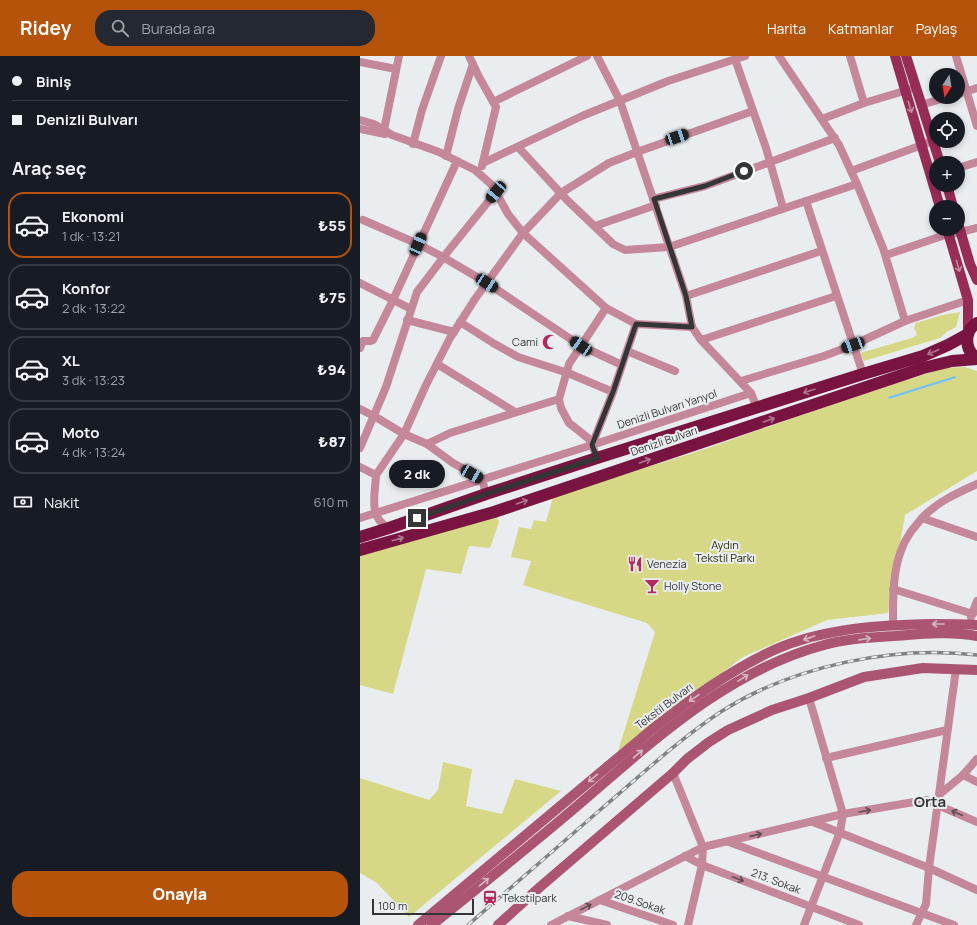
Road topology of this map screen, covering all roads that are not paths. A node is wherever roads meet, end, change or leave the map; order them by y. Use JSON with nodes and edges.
{"nodes":[{"id":1,"x":399,"y":56,"type":"edge"},
{"id":2,"x":442,"y":56,"type":"edge"},
{"id":3,"x":587,"y":56,"type":"edge"},
{"id":4,"x":597,"y":56,"type":"edge"},
{"id":5,"x":745,"y":56,"type":"edge"},
{"id":6,"x":779,"y":56,"type":"edge"},
{"id":7,"x":850,"y":56,"type":"edge"},
{"id":8,"x":895,"y":56,"type":"edge"},
{"id":9,"x":906,"y":56,"type":"edge"},
{"id":10,"x":956,"y":56,"type":"edge"},
{"id":11,"x":472,"y":59,"type":"edge"},
{"id":12,"x":735,"y":59,"type":"junction"},
{"id":13,"x":363,"y":60,"type":"edge"},
{"id":14,"x":396,"y":69,"type":"junction"},
{"id":15,"x":916,"y":87,"type":"junction"},
{"id":16,"x":977,"y":88,"type":"edge"},
{"id":17,"x":906,"y":91,"type":"junction"},
{"id":18,"x":966,"y":91,"type":"junction"},
{"id":19,"x":620,"y":101,"type":"junction"},
{"id":20,"x":493,"y":102,"type":"junction"},
{"id":21,"x":864,"y":103,"type":"junction"},
{"id":22,"x":929,"y":103,"type":"edge"},
{"id":23,"x":922,"y":105,"type":"junction"},
{"id":24,"x":753,"y":111,"type":"junction"},
{"id":25,"x":822,"y":119,"type":"junction"},
{"id":26,"x":360,"y":120,"type":"edge"},
{"id":27,"x":977,"y":126,"type":"edge"},
{"id":28,"x":360,"y":129,"type":"edge"},
{"id":29,"x":384,"y":130,"type":"junction"},
{"id":30,"x":929,"y":130,"type":"edge"},
{"id":31,"x":392,"y":135,"type":"junction"},
{"id":32,"x":835,"y":138,"type":"junction"},
{"id":33,"x":929,"y":142,"type":"edge"},
{"id":34,"x":414,"y":144,"type":"junction"},
{"id":35,"x":922,"y":145,"type":"junction"},
{"id":36,"x":518,"y":146,"type":"junction"},
{"id":37,"x":637,"y":152,"type":"junction"},
{"id":38,"x":446,"y":156,"type":"junction"},
{"id":39,"x":457,"y":162,"type":"junction"},
{"id":40,"x":770,"y":162,"type":"junction"},
{"id":41,"x":977,"y":162,"type":"edge"},
{"id":42,"x":483,"y":163,"type":"junction"},
{"id":43,"x":965,"y":166,"type":"edge"},
{"id":44,"x":851,"y":171,"type":"junction"},
{"id":45,"x":480,"y":175,"type":"junction"},
{"id":46,"x":857,"y":184,"type":"junction"},
{"id":47,"x":496,"y":192,"type":"junction"},
{"id":48,"x":561,"y":193,"type":"junction"},
{"id":49,"x":938,"y":200,"type":"edge"},
{"id":50,"x":806,"y":201,"type":"junction"},
{"id":51,"x":655,"y":202,"type":"junction"},
{"id":52,"x":784,"y":208,"type":"junction"},
{"id":53,"x":361,"y":221,"type":"edge"},
{"id":54,"x":595,"y":226,"type":"junction"},
{"id":55,"x":965,"y":228,"type":"edge"},
{"id":56,"x":977,"y":228,"type":"edge"},
{"id":57,"x":523,"y":233,"type":"junction"},
{"id":58,"x":937,"y":236,"type":"edge"},
{"id":59,"x":949,"y":236,"type":"edge"},
{"id":60,"x":961,"y":236,"type":"edge"},
{"id":61,"x":418,"y":244,"type":"junction"},
{"id":62,"x":669,"y":247,"type":"junction"},
{"id":63,"x":821,"y":251,"type":"junction"},
{"id":64,"x":886,"y":255,"type":"junction"},
{"id":65,"x":443,"y":257,"type":"junction"},
{"id":66,"x":977,"y":280,"type":"edge"},
{"id":67,"x":360,"y":283,"type":"edge"},
{"id":68,"x":487,"y":283,"type":"junction"},
{"id":69,"x":686,"y":296,"type":"junction"},
{"id":70,"x":836,"y":296,"type":"junction"},
{"id":71,"x":393,"y":300,"type":"junction"},
{"id":72,"x":968,"y":300,"type":"junction"},
{"id":73,"x":606,"y":308,"type":"junction"},
{"id":74,"x":411,"y":309,"type":"junction"},
{"id":75,"x":407,"y":320,"type":"junction"},
{"id":76,"x":905,"y":321,"type":"junction"},
{"id":77,"x":460,"y":322,"type":"junction"},
{"id":78,"x":977,"y":323,"type":"edge"},
{"id":79,"x":636,"y":324,"type":"junction"},
{"id":80,"x":692,"y":327,"type":"junction"},
{"id":81,"x":454,"y":332,"type":"junction"},
{"id":82,"x":968,"y":334,"type":"junction"},
{"id":83,"x":701,"y":340,"type":"junction"},
{"id":84,"x":361,"y":343,"type":"edge"},
{"id":85,"x":853,"y":345,"type":"junction"},
{"id":86,"x":581,"y":346,"type":"junction"},
{"id":87,"x":627,"y":351,"type":"junction"},
{"id":88,"x":977,"y":358,"type":"edge"},
{"id":89,"x":437,"y":364,"type":"junction"},
{"id":90,"x":622,"y":365,"type":"junction"},
{"id":91,"x":675,"y":371,"type":"dead end"},
{"id":92,"x":568,"y":373,"type":"junction"},
{"id":93,"x":863,"y":374,"type":"junction"},
{"id":94,"x":741,"y":381,"type":"junction"},
{"id":95,"x":613,"y":392,"type":"junction"},
{"id":96,"x":751,"y":393,"type":"junction"},
{"id":97,"x":559,"y":399,"type":"junction"},
{"id":98,"x":757,"y":408,"type":"junction"},
{"id":99,"x":360,"y":409,"type":"edge"},
{"id":100,"x":515,"y":412,"type":"junction"},
{"id":101,"x":374,"y":416,"type":"junction"},
{"id":102,"x":404,"y":434,"type":"junction"},
{"id":103,"x":427,"y":444,"type":"junction"},
{"id":104,"x":592,"y":445,"type":"junction"},
{"id":105,"x":360,"y":448,"type":"edge"},
{"id":106,"x":597,"y":458,"type":"junction"},
{"id":107,"x":360,"y":467,"type":"edge"},
{"id":108,"x":376,"y":475,"type":"junction"},
{"id":109,"x":482,"y":479,"type":"junction"},
{"id":110,"x":977,"y":484,"type":"edge"},
{"id":111,"x":486,"y":494,"type":"junction"},
{"id":112,"x":374,"y":513,"type":"junction"},
{"id":113,"x":360,"y":518,"type":"edge"},
{"id":114,"x":922,"y":518,"type":"junction"},
{"id":115,"x":389,"y":528,"type":"junction"},
{"id":116,"x":360,"y":537,"type":"edge"},
{"id":117,"x":977,"y":537,"type":"edge"},
{"id":118,"x":360,"y":550,"type":"edge"},
{"id":119,"x":893,"y":589,"type":"junction"},
{"id":120,"x":977,"y":601,"type":"edge"},
{"id":121,"x":973,"y":614,"type":"junction"},
{"id":122,"x":893,"y":624,"type":"junction"},
{"id":123,"x":971,"y":627,"type":"edge"},
{"id":124,"x":977,"y":636,"type":"edge"},
{"id":125,"x":956,"y":669,"type":"junction"},
{"id":126,"x":977,"y":670,"type":"edge"},
{"id":127,"x":809,"y":698,"type":"junction"},
{"id":128,"x":947,"y":730,"type":"junction"},
{"id":129,"x":826,"y":758,"type":"junction"},
{"id":130,"x":977,"y":759,"type":"edge"},
{"id":131,"x":673,"y":773,"type":"junction"},
{"id":132,"x":963,"y":775,"type":"junction"},
{"id":133,"x":977,"y":782,"type":"edge"},
{"id":134,"x":940,"y":794,"type":"junction"},
{"id":135,"x":938,"y":804,"type":"junction"},
{"id":136,"x":843,"y":814,"type":"junction"},
{"id":137,"x":813,"y":822,"type":"junction"},
{"id":138,"x":977,"y":822,"type":"edge"},
{"id":139,"x":840,"y":832,"type":"junction"},
{"id":140,"x":729,"y":842,"type":"junction"},
{"id":141,"x":703,"y":847,"type":"junction"},
{"id":142,"x":686,"y":856,"type":"junction"},
{"id":143,"x":702,"y":865,"type":"junction"},
{"id":144,"x":929,"y":868,"type":"junction"},
{"id":145,"x":824,"y":876,"type":"junction"},
{"id":146,"x":977,"y":890,"type":"edge"},
{"id":147,"x":600,"y":900,"type":"junction"},
{"id":148,"x":812,"y":906,"type":"junction"},
{"id":149,"x":923,"y":913,"type":"junction"},
{"id":150,"x":568,"y":916,"type":"junction"},
{"id":151,"x":418,"y":925,"type":"edge"},
{"id":152,"x":432,"y":925,"type":"edge"},
{"id":153,"x":498,"y":925,"type":"edge"},
{"id":154,"x":551,"y":925,"type":"edge"},
{"id":155,"x":607,"y":925,"type":"edge"},
{"id":156,"x":673,"y":925,"type":"edge"},
{"id":157,"x":688,"y":925,"type":"edge"},
{"id":158,"x":804,"y":925,"type":"edge"},
{"id":159,"x":859,"y":925,"type":"edge"},
{"id":160,"x":916,"y":925,"type":"edge"},
{"id":161,"x":954,"y":925,"type":"edge"}],
"edges":[{"from":1,"to":14,"type":"street"},
{"from":2,"to":34,"type":"street"},
{"from":3,"to":20,"type":"street"},
{"from":4,"to":19,"type":"street"},
{"from":5,"to":12,"type":"street"},
{"from":6,"to":25,"type":"street"},
{"from":7,"to":21,"type":"street"},
{"from":8,"to":17,"type":"main road"},
{"from":9,"to":15,"type":"main road"},
{"from":10,"to":18,"type":"street"},
{"from":11,"to":20,"type":"street"},
{"from":11,"to":38,"type":"street"},
{"from":12,"to":19,"type":"street"},
{"from":12,"to":24,"type":"street"},
{"from":13,"to":14,"type":"street"},
{"from":14,"to":29,"type":"street"},
{"from":15,"to":17,"type":"street"},
{"from":15,"to":23,"type":"main road"},
{"from":16,"to":18,"type":"street"},
{"from":17,"to":21,"type":"street"},
{"from":17,"to":35,"type":"main road","one_way":true},
{"from":18,"to":27,"type":"street"},
{"from":19,"to":36,"type":"street"},
{"from":19,"to":37,"type":"street"},
{"from":20,"to":42,"type":"street"},
{"from":21,"to":25,"type":"street"},
{"from":22,"to":23,"type":"street"},
{"from":23,"to":30,"type":"main road"},
{"from":24,"to":37,"type":"street"},
{"from":24,"to":40,"type":"street"},
{"from":25,"to":32,"type":"street"},
{"from":26,"to":29,"type":"street"},
{"from":28,"to":31,"type":"street"},
{"from":29,"to":31,"type":"street"},
{"from":31,"to":34,"type":"street"},
{"from":32,"to":40,"type":"street"},
{"from":32,"to":44,"type":"street"},
{"from":33,"to":35,"type":"street"},
{"from":34,"to":38,"type":"street"},
{"from":35,"to":44,"type":"street"},
{"from":35,"to":49,"type":"main road"},
{"from":36,"to":42,"type":"street"},
{"from":36,"to":48,"type":"street"},
{"from":37,"to":48,"type":"street"},
{"from":37,"to":51,"type":"street"},
{"from":38,"to":39,"type":"street"},
{"from":39,"to":45,"type":"street"},
{"from":39,"to":61,"type":"street"},
{"from":40,"to":51,"type":"street"},
{"from":40,"to":52,"type":"street"},
{"from":41,"to":43,"type":"street"},
{"from":42,"to":45,"type":"street"},
{"from":44,"to":46,"type":"street"},
{"from":45,"to":47,"type":"street"},
{"from":46,"to":50,"type":"street"},
{"from":46,"to":64,"type":"street"},
{"from":47,"to":57,"type":"street"},
{"from":47,"to":65,"type":"street"},
{"from":48,"to":54,"type":"street"},
{"from":48,"to":57,"type":"street"},
{"from":50,"to":52,"type":"street"},
{"from":50,"to":63,"type":"street"},
{"from":51,"to":54,"type":"street"},
{"from":51,"to":62,"type":"street"},
{"from":52,"to":62,"type":"street"},
{"from":53,"to":61,"type":"street"},
{"from":54,"to":62,"type":"street"},
{"from":55,"to":56,"type":"street"},
{"from":57,"to":68,"type":"street"},
{"from":57,"to":73,"type":"street"},
{"from":58,"to":64,"type":"street"},
{"from":59,"to":72,"type":"main road","one_way":true},
{"from":60,"to":66,"type":"main road"},
{"from":61,"to":65,"type":"street"},
{"from":61,"to":71,"type":"street"},
{"from":62,"to":69,"type":"street"},
{"from":63,"to":69,"type":"street"},
{"from":63,"to":70,"type":"street"},
{"from":64,"to":76,"type":"street"},
{"from":65,"to":68,"type":"street"},
{"from":65,"to":74,"type":"street"},
{"from":67,"to":71,"type":"street"},
{"from":68,"to":77,"type":"street"},
{"from":68,"to":86,"type":"street"},
{"from":69,"to":80,"type":"street"},
{"from":70,"to":83,"type":"street"},
{"from":70,"to":85,"type":"street"},
{"from":71,"to":74,"type":"street"},
{"from":71,"to":84,"type":"street"},
{"from":72,"to":76,"type":"street"},
{"from":72,"to":82,"type":"main road"},
{"from":73,"to":79,"type":"street"},
{"from":73,"to":86,"type":"street"},
{"from":74,"to":75,"type":"street"},
{"from":75,"to":81,"type":"street"},
{"from":75,"to":101,"type":"street"},
{"from":76,"to":85,"type":"street"},
{"from":77,"to":81,"type":"street"},
{"from":77,"to":92,"type":"street"},
{"from":78,"to":82,"type":"highway"},
{"from":79,"to":80,"type":"street"},
{"from":79,"to":87,"type":"street"},
{"from":80,"to":83,"type":"street"},
{"from":81,"to":89,"type":"street"},
{"from":82,"to":88,"type":"highway"},
{"from":82,"to":93,"type":"highway","name":"Denizli Bulvarı","one_way":true},
{"from":83,"to":94,"type":"street"},
{"from":85,"to":93,"type":"street"},
{"from":85,"to":94,"type":"street"},
{"from":86,"to":90,"type":"street"},
{"from":86,"to":92,"type":"street"},
{"from":87,"to":90,"type":"street"},
{"from":87,"to":91,"type":"street"},
{"from":118,"to":88,"type":"highway","name":"Denizli Bulvarı","one_way":true},
{"from":89,"to":100,"type":"street"},
{"from":89,"to":102,"type":"street"},
{"from":90,"to":95,"type":"street"},
{"from":92,"to":95,"type":"street"},
{"from":92,"to":97,"type":"street"},
{"from":93,"to":98,"type":"highway","name":"Denizli Bulvarı","one_way":true},
{"from":94,"to":96,"type":"street"},
{"from":95,"to":104,"type":"street"},
{"from":96,"to":98,"type":"street"},
{"from":96,"to":104,"type":"street","name":"Denizli Bulvarı Yanyol"},
{"from":97,"to":100,"type":"street"},
{"from":97,"to":104,"type":"street"},
{"from":98,"to":106,"type":"highway","name":"Denizli Bulvarı"},
{"from":99,"to":101,"type":"street"},
{"from":100,"to":103,"type":"street"},
{"from":101,"to":102,"type":"street"},
{"from":101,"to":105,"type":"street"},
{"from":102,"to":103,"type":"street"},
{"from":102,"to":108,"type":"street"},
{"from":103,"to":109,"type":"street"},
{"from":104,"to":106,"type":"street"},
{"from":104,"to":109,"type":"street","name":"Denizli Bulvarı Yanyol"},
{"from":106,"to":111,"type":"highway","name":"Denizli Bulvarı"},
{"from":107,"to":108,"type":"street"},
{"from":108,"to":112,"type":"street"},
{"from":109,"to":111,"type":"street"},
{"from":109,"to":112,"type":"street","name":"Denizli Bulvarı Yanyol"},
{"from":110,"to":114,"type":"street"},
{"from":111,"to":115,"type":"highway","name":"Denizli Bulvarı"},
{"from":112,"to":113,"type":"street","name":"Denizli Bulvarı Yanyol"},
{"from":112,"to":115,"type":"street"},
{"from":114,"to":117,"type":"street"},
{"from":114,"to":119,"type":"street"},
{"from":115,"to":116,"type":"highway","name":"Denizli Bulvarı"},
{"from":119,"to":121,"type":"street"},
{"from":119,"to":122,"type":"street"},
{"from":120,"to":121,"type":"street"},
{"from":121,"to":123,"type":"street"},
{"from":123,"to":122,"type":"main road","name":"Tekstil Bulvarı","one_way":true},
{"from":122,"to":151,"type":"main road","name":"Tekstil Bulvarı","one_way":true},
{"from":123,"to":124,"type":"main road","name":"Tekstil Bulvarı"},
{"from":152,"to":123,"type":"main road","name":"Tekstil Bulvarı","one_way":true},
{"from":125,"to":126,"type":"main road"},
{"from":125,"to":127,"type":"main road"},
{"from":125,"to":128,"type":"street"},
{"from":127,"to":129,"type":"street"},
{"from":127,"to":131,"type":"main road"},
{"from":128,"to":129,"type":"street"},
{"from":128,"to":134,"type":"street"},
{"from":129,"to":136,"type":"street"},
{"from":130,"to":132,"type":"street"},
{"from":131,"to":141,"type":"street"},
{"from":131,"to":153,"type":"main road"},
{"from":132,"to":133,"type":"street"},
{"from":132,"to":134,"type":"street"},
{"from":134,"to":135,"type":"street"},
{"from":136,"to":135,"type":"street","one_way":true},
{"from":138,"to":135,"type":"street","one_way":true},
{"from":135,"to":144,"type":"street"},
{"from":136,"to":137,"type":"street"},
{"from":136,"to":139,"type":"street"},
{"from":137,"to":139,"type":"street"},
{"from":140,"to":137,"type":"street","one_way":true},
{"from":139,"to":144,"type":"street"},
{"from":139,"to":145,"type":"street"},
{"from":140,"to":141,"type":"street"},
{"from":140,"to":145,"type":"street"},
{"from":141,"to":142,"type":"street"},
{"from":141,"to":143,"type":"street"},
{"from":142,"to":143,"type":"street","name":"213. Sokak"},
{"from":142,"to":147,"type":"street"},
{"from":143,"to":148,"type":"street","name":"213. Sokak","one_way":true},
{"from":143,"to":157,"type":"street"},
{"from":144,"to":146,"type":"street"},
{"from":144,"to":149,"type":"street"},
{"from":145,"to":148,"type":"street"},
{"from":145,"to":149,"type":"street"},
{"from":150,"to":147,"type":"street","one_way":true},
{"from":147,"to":156,"type":"street","name":"209.Sokak"},
{"from":148,"to":158,"type":"street"},
{"from":148,"to":159,"type":"street","name":"213. Sokak"},
{"from":149,"to":160,"type":"street"},
{"from":149,"to":161,"type":"street"},
{"from":150,"to":154,"type":"street"},
{"from":150,"to":155,"type":"street"}]}
